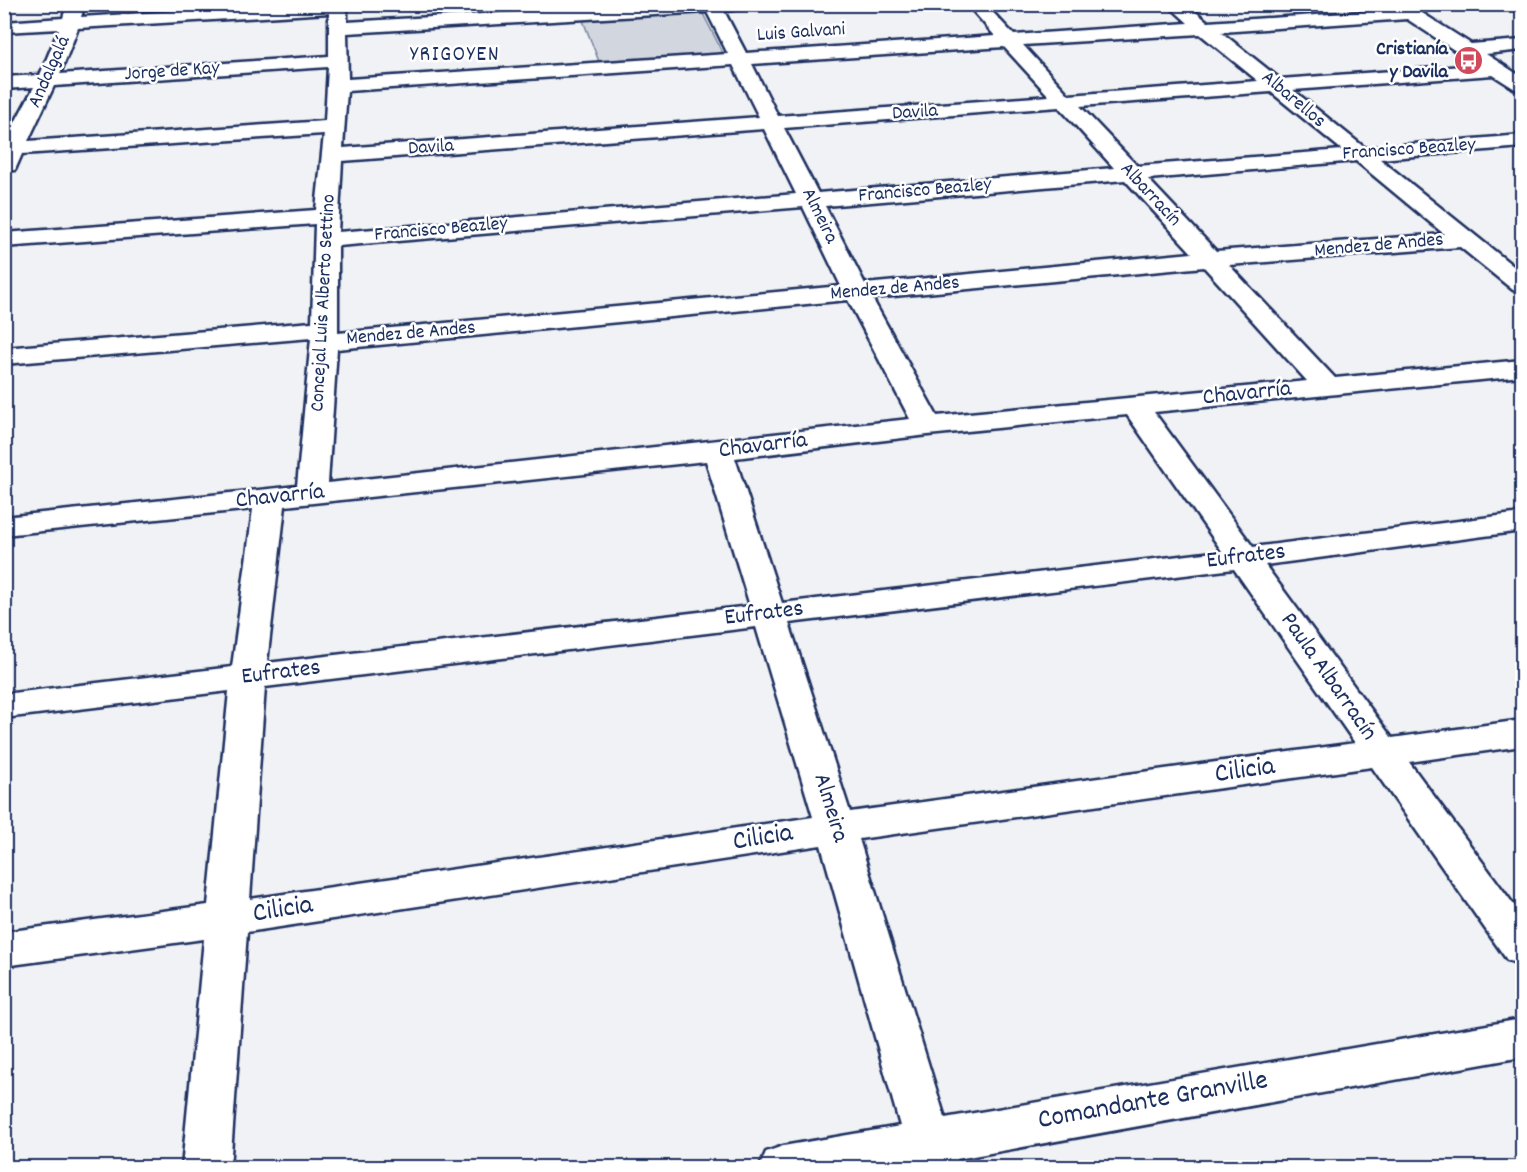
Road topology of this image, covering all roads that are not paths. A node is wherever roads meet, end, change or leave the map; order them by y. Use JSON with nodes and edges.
{"nodes":[{"id":1,"x":736,"y":4,"type":"edge"},
{"id":2,"x":975,"y":4,"type":"edge"},
{"id":3,"x":1175,"y":4,"type":"edge"},
{"id":4,"x":712,"y":5,"type":"edge"},
{"id":5,"x":1403,"y":9,"type":"edge"},
{"id":6,"x":338,"y":13,"type":"edge"},
{"id":7,"x":74,"y":14,"type":"edge"},
{"id":8,"x":4,"y":27,"type":"edge"},
{"id":9,"x":1204,"y":28,"type":"junction"},
{"id":10,"x":1008,"y":42,"type":"junction"},
{"id":11,"x":1522,"y":45,"type":"edge"},
{"id":12,"x":1469,"y":50,"type":"junction"},
{"id":13,"x":741,"y":60,"type":"junction"},
{"id":14,"x":339,"y":61,"type":"junction"},
{"id":15,"x":1498,"y":69,"type":"junction"},
{"id":16,"x":48,"y":80,"type":"junction"},
{"id":17,"x":4,"y":83,"type":"edge"},
{"id":18,"x":1522,"y":85,"type":"edge"},
{"id":19,"x":338,"y":86,"type":"junction"},
{"id":20,"x":1277,"y":86,"type":"junction"},
{"id":21,"x":1062,"y":101,"type":"junction"},
{"id":22,"x":773,"y":124,"type":"junction"},
{"id":23,"x":334,"y":127,"type":"junction"},
{"id":24,"x":1522,"y":141,"type":"edge"},
{"id":25,"x":9,"y":149,"type":"edge"},
{"id":26,"x":1357,"y":153,"type":"junction"},
{"id":27,"x":333,"y":155,"type":"junction"},
{"id":28,"x":4,"y":170,"type":"edge"},
{"id":29,"x":1129,"y":173,"type":"junction"},
{"id":30,"x":812,"y":200,"type":"junction"},
{"id":31,"x":327,"y":228,"type":"junction"},
{"id":32,"x":1466,"y":238,"type":"junction"},
{"id":33,"x":4,"y":240,"type":"edge"},
{"id":34,"x":1209,"y":259,"type":"junction"},
{"id":35,"x":1522,"y":285,"type":"edge"},
{"id":36,"x":857,"y":293,"type":"junction"},
{"id":37,"x":324,"y":335,"type":"junction"},
{"id":38,"x":4,"y":356,"type":"edge"},
{"id":39,"x":1521,"y":369,"type":"edge"},
{"id":40,"x":1326,"y":386,"type":"junction"},
{"id":41,"x":1134,"y":405,"type":"junction"},
{"id":42,"x":928,"y":426,"type":"junction"},
{"id":43,"x":718,"y":451,"type":"junction"},
{"id":44,"x":312,"y":494,"type":"junction"},
{"id":45,"x":270,"y":499,"type":"junction"},
{"id":46,"x":1522,"y":522,"type":"edge"},
{"id":47,"x":4,"y":526,"type":"edge"},
{"id":48,"x":1245,"y":558,"type":"junction"},
{"id":49,"x":770,"y":613,"type":"junction"},
{"id":50,"x":248,"y":677,"type":"junction"},
{"id":51,"x":4,"y":706,"type":"edge"},
{"id":52,"x":1522,"y":733,"type":"edge"},
{"id":53,"x":1381,"y":754,"type":"junction"},
{"id":54,"x":836,"y":828,"type":"junction"},
{"id":55,"x":228,"y":919,"type":"junction"},
{"id":56,"x":1522,"y":948,"type":"edge"},
{"id":57,"x":4,"y":949,"type":"edge"},
{"id":58,"x":1522,"y":1038,"type":"edge"},
{"id":59,"x":932,"y":1154,"type":"edge"},
{"id":60,"x":206,"y":1167,"type":"edge"},
{"id":61,"x":783,"y":1167,"type":"edge"}],
"edges":[{"from":1,"to":4,"type":"street"},
{"from":2,"to":10,"type":"street","name":"Albarracín"},
{"from":3,"to":9,"type":"street","name":"Albarellos"},
{"from":4,"to":6,"type":"street"},
{"from":4,"to":13,"type":"street","name":"Almeira"},
{"from":5,"to":9,"type":"street","name":"Luis Galvani"},
{"from":5,"to":12,"type":"street"},
{"from":6,"to":7,"type":"street"},
{"from":6,"to":14,"type":"street","name":"Concejal Luis Alberto Settino"},
{"from":7,"to":8,"type":"street"},
{"from":7,"to":16,"type":"street","name":"Andalgalá"},
{"from":9,"to":10,"type":"street","name":"Luis Galvani"},
{"from":9,"to":20,"type":"street","name":"Albarellos"},
{"from":10,"to":13,"type":"street","name":"Luis Galvani"},
{"from":10,"to":21,"type":"street","name":"Albarracín"},
{"from":11,"to":12,"type":"street"},
{"from":12,"to":15,"type":"street"},
{"from":13,"to":19,"type":"street","name":"Luis Galvani"},
{"from":13,"to":22,"type":"street","name":"Almeira"},
{"from":14,"to":16,"type":"street","name":"Jorge de Kay"},
{"from":14,"to":19,"type":"street","name":"Concejal Luis Alberto Settino"},
{"from":15,"to":18,"type":"street"},
{"from":15,"to":20,"type":"street","name":"Davila"},
{"from":16,"to":17,"type":"street","name":"Jorge de Kay"},
{"from":16,"to":25,"type":"street","name":"Andalgalá"},
{"from":19,"to":23,"type":"street","name":"Concejal Luis Alberto Settino"},
{"from":20,"to":21,"type":"street","name":"Davila"},
{"from":20,"to":26,"type":"street","name":"Albarellos"},
{"from":21,"to":22,"type":"street","name":"Davila"},
{"from":21,"to":29,"type":"street","name":"Albarracín"},
{"from":22,"to":27,"type":"street","name":"Davila"},
{"from":22,"to":30,"type":"street","name":"Almeira"},
{"from":23,"to":25,"type":"street"},
{"from":23,"to":27,"type":"street","name":"Concejal Luis Alberto Settino"},
{"from":24,"to":26,"type":"street","name":"Francisco Beazley"},
{"from":25,"to":28,"type":"street","name":"Andalgalá"},
{"from":26,"to":29,"type":"street","name":"Francisco Beazley"},
{"from":26,"to":32,"type":"street","name":"Albarellos"},
{"from":27,"to":31,"type":"street","name":"Concejal Luis Alberto Settino"},
{"from":29,"to":30,"type":"street","name":"Francisco Beazley"},
{"from":29,"to":34,"type":"street","name":"Albarracín"},
{"from":30,"to":31,"type":"street","name":"Francisco Beazley"},
{"from":30,"to":36,"type":"street","name":"Almeira"},
{"from":31,"to":33,"type":"street","name":"Francisco Beazley"},
{"from":31,"to":37,"type":"street","name":"Concejal Luis Alberto Settino"},
{"from":32,"to":34,"type":"street","name":"Mendez de Andes"},
{"from":32,"to":35,"type":"street","name":"Albarellos"},
{"from":34,"to":36,"type":"street","name":"Mendez de Andes"},
{"from":34,"to":40,"type":"street","name":"Albarracín"},
{"from":36,"to":37,"type":"street","name":"Mendez de Andes"},
{"from":36,"to":42,"type":"street","name":"Almeira"},
{"from":37,"to":38,"type":"street","name":"Mendez de Andes"},
{"from":37,"to":44,"type":"street","name":"Concejal Luis Alberto Settino"},
{"from":39,"to":40,"type":"street","name":"Chavarría"},
{"from":40,"to":41,"type":"street","name":"Chavarría"},
{"from":41,"to":42,"type":"street","name":"Chavarría"},
{"from":41,"to":48,"type":"street","name":"Paula Albarracín"},
{"from":42,"to":43,"type":"street","name":"Chavarría"},
{"from":43,"to":44,"type":"street","name":"Chavarría"},
{"from":43,"to":49,"type":"street","name":"Almeira"},
{"from":44,"to":45,"type":"street","name":"Chavarría"},
{"from":45,"to":47,"type":"street","name":"Chavarría"},
{"from":45,"to":50,"type":"street"},
{"from":46,"to":48,"type":"street","name":"Eufrates"},
{"from":48,"to":49,"type":"street","name":"Eufrates"},
{"from":48,"to":53,"type":"street","name":"Paula Albarracín"},
{"from":49,"to":50,"type":"street","name":"Eufrates"},
{"from":49,"to":54,"type":"street","name":"Almeira"},
{"from":50,"to":51,"type":"street","name":"Eufrates"},
{"from":50,"to":55,"type":"street"},
{"from":52,"to":53,"type":"street","name":"Cilicia"},
{"from":53,"to":54,"type":"street","name":"Cilicia"},
{"from":53,"to":56,"type":"street","name":"Paula Albarracín"},
{"from":54,"to":55,"type":"street","name":"Cilicia"},
{"from":54,"to":59,"type":"street","name":"Almeira"},
{"from":55,"to":57,"type":"street","name":"Cilicia"},
{"from":55,"to":60,"type":"street"},
{"from":58,"to":59,"type":"street","name":"Comandante Granville"},
{"from":59,"to":61,"type":"street","name":"Comandante Granville"}]}
